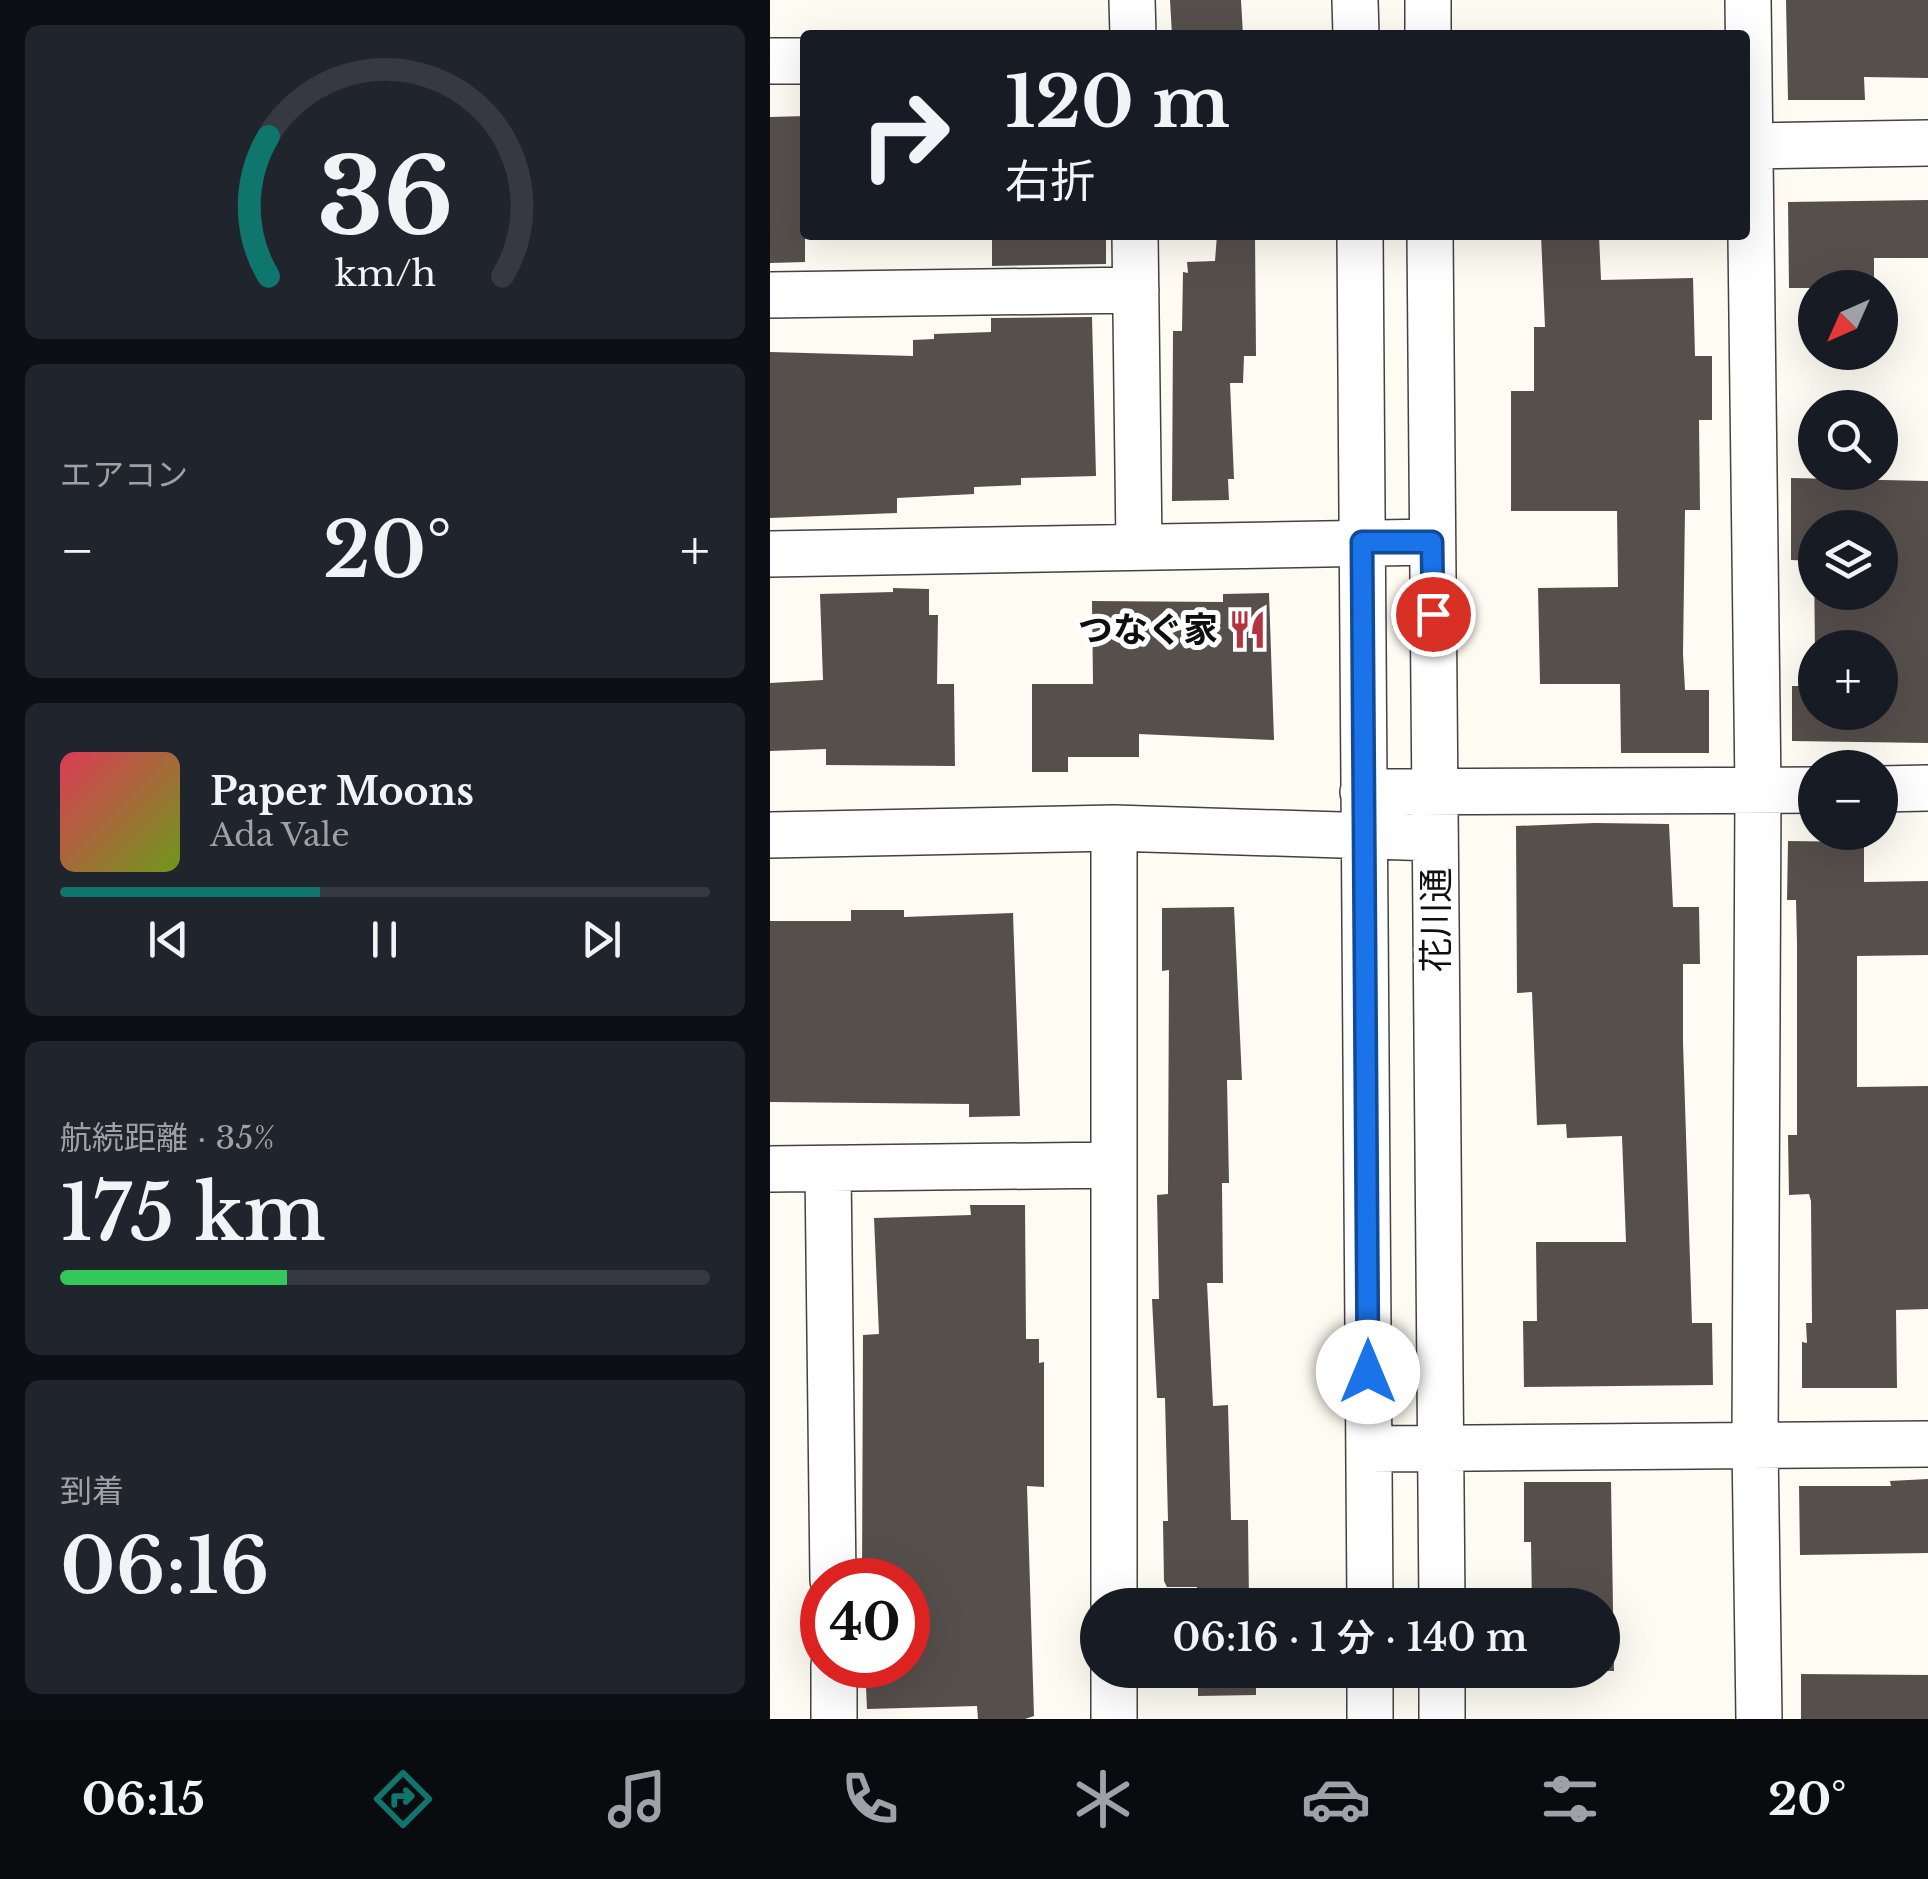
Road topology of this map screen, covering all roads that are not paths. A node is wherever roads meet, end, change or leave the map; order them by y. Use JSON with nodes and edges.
{"nodes":[{"id":1,"x":1132,"y":0,"type":"edge"},
{"id":2,"x":1355,"y":0,"type":"edge"},
{"id":3,"x":1428,"y":0,"type":"edge"},
{"id":4,"x":1748,"y":0,"type":"edge"},
{"id":5,"x":1133,"y":30,"type":"edge"},
{"id":6,"x":1356,"y":30,"type":"edge"},
{"id":7,"x":1428,"y":30,"type":"edge"},
{"id":8,"x":1748,"y":30,"type":"edge"},
{"id":9,"x":800,"y":60,"type":"edge"},
{"id":10,"x":770,"y":62,"type":"edge"},
{"id":11,"x":1928,"y":143,"type":"edge"},
{"id":12,"x":1750,"y":146,"type":"edge"},
{"id":13,"x":1135,"y":240,"type":"edge"},
{"id":14,"x":1360,"y":240,"type":"edge"},
{"id":15,"x":1430,"y":240,"type":"edge"},
{"id":16,"x":1749,"y":240,"type":"edge"},
{"id":17,"x":1136,"y":290,"type":"junction"},
{"id":18,"x":770,"y":295,"type":"edge"},
{"id":19,"x":1362,"y":542,"type":"junction"},
{"id":20,"x":1432,"y":542,"type":"junction"},
{"id":21,"x":1139,"y":547,"type":"junction"},
{"id":22,"x":770,"y":554,"type":"edge"},
{"id":23,"x":1898,"y":788,"type":"edge"},
{"id":24,"x":1928,"y":788,"type":"edge"},
{"id":25,"x":1758,"y":790,"type":"junction"},
{"id":26,"x":1798,"y":790,"type":"edge"},
{"id":27,"x":1434,"y":794,"type":"junction"},
{"id":28,"x":1364,"y":814,"type":"junction"},
{"id":29,"x":1114,"y":828,"type":"junction"},
{"id":30,"x":770,"y":835,"type":"edge"},
{"id":31,"x":1435,"y":838,"type":"junction"},
{"id":32,"x":1114,"y":1165,"type":"junction"},
{"id":33,"x":770,"y":1169,"type":"edge"},
{"id":34,"x":828,"y":1170,"type":"junction"},
{"id":35,"x":1928,"y":1444,"type":"edge"},
{"id":36,"x":1755,"y":1445,"type":"junction"},
{"id":37,"x":1440,"y":1448,"type":"junction"},
{"id":38,"x":1369,"y":1449,"type":"junction"},
{"id":39,"x":832,"y":1558,"type":"edge"},
{"id":40,"x":1114,"y":1588,"type":"edge"},
{"id":41,"x":1370,"y":1588,"type":"edge"},
{"id":42,"x":1442,"y":1588,"type":"edge"},
{"id":43,"x":834,"y":1688,"type":"edge"},
{"id":44,"x":1114,"y":1688,"type":"edge"},
{"id":45,"x":1370,"y":1688,"type":"edge"},
{"id":46,"x":1442,"y":1688,"type":"edge"},
{"id":47,"x":834,"y":1719,"type":"edge"},
{"id":48,"x":1114,"y":1719,"type":"edge"},
{"id":49,"x":1370,"y":1719,"type":"edge"},
{"id":50,"x":1442,"y":1719,"type":"edge"},
{"id":51,"x":1759,"y":1719,"type":"edge"}],
"edges":[{"from":1,"to":5,"type":"street"},
{"from":2,"to":6,"type":"street"},
{"from":3,"to":7,"type":"street"},
{"from":4,"to":8,"type":"street"},
{"from":9,"to":10,"type":"street"},
{"from":11,"to":12,"type":"street"},
{"from":13,"to":17,"type":"street"},
{"from":14,"to":19,"type":"street","name":"花川通"},
{"from":15,"to":20,"type":"street","name":"花川通"},
{"from":16,"to":25,"type":"street"},
{"from":17,"to":18,"type":"street"},
{"from":17,"to":21,"type":"street"},
{"from":19,"to":20,"type":"street"},
{"from":19,"to":21,"type":"street"},
{"from":19,"to":28,"type":"street","name":"花川通"},
{"from":20,"to":27,"type":"street","name":"花川通"},
{"from":21,"to":22,"type":"street"},
{"from":23,"to":24,"type":"street"},
{"from":25,"to":26,"type":"street"},
{"from":25,"to":27,"type":"street"},
{"from":25,"to":36,"type":"street"},
{"from":27,"to":28,"type":"street"},
{"from":27,"to":31,"type":"street","name":"花川通"},
{"from":28,"to":29,"type":"street"},
{"from":28,"to":31,"type":"street"},
{"from":28,"to":38,"type":"street","name":"花川通"},
{"from":29,"to":30,"type":"street"},
{"from":29,"to":32,"type":"street"},
{"from":31,"to":37,"type":"street","name":"花川通"},
{"from":32,"to":34,"type":"street"},
{"from":32,"to":40,"type":"street"},
{"from":33,"to":34,"type":"street"},
{"from":34,"to":39,"type":"street"},
{"from":35,"to":36,"type":"street"},
{"from":36,"to":37,"type":"street"},
{"from":36,"to":51,"type":"street"},
{"from":37,"to":38,"type":"street"},
{"from":37,"to":42,"type":"street","name":"花川通"},
{"from":38,"to":41,"type":"street","name":"花川通"},
{"from":43,"to":47,"type":"street"},
{"from":44,"to":48,"type":"street"},
{"from":45,"to":49,"type":"street"},
{"from":46,"to":50,"type":"street"}]}
